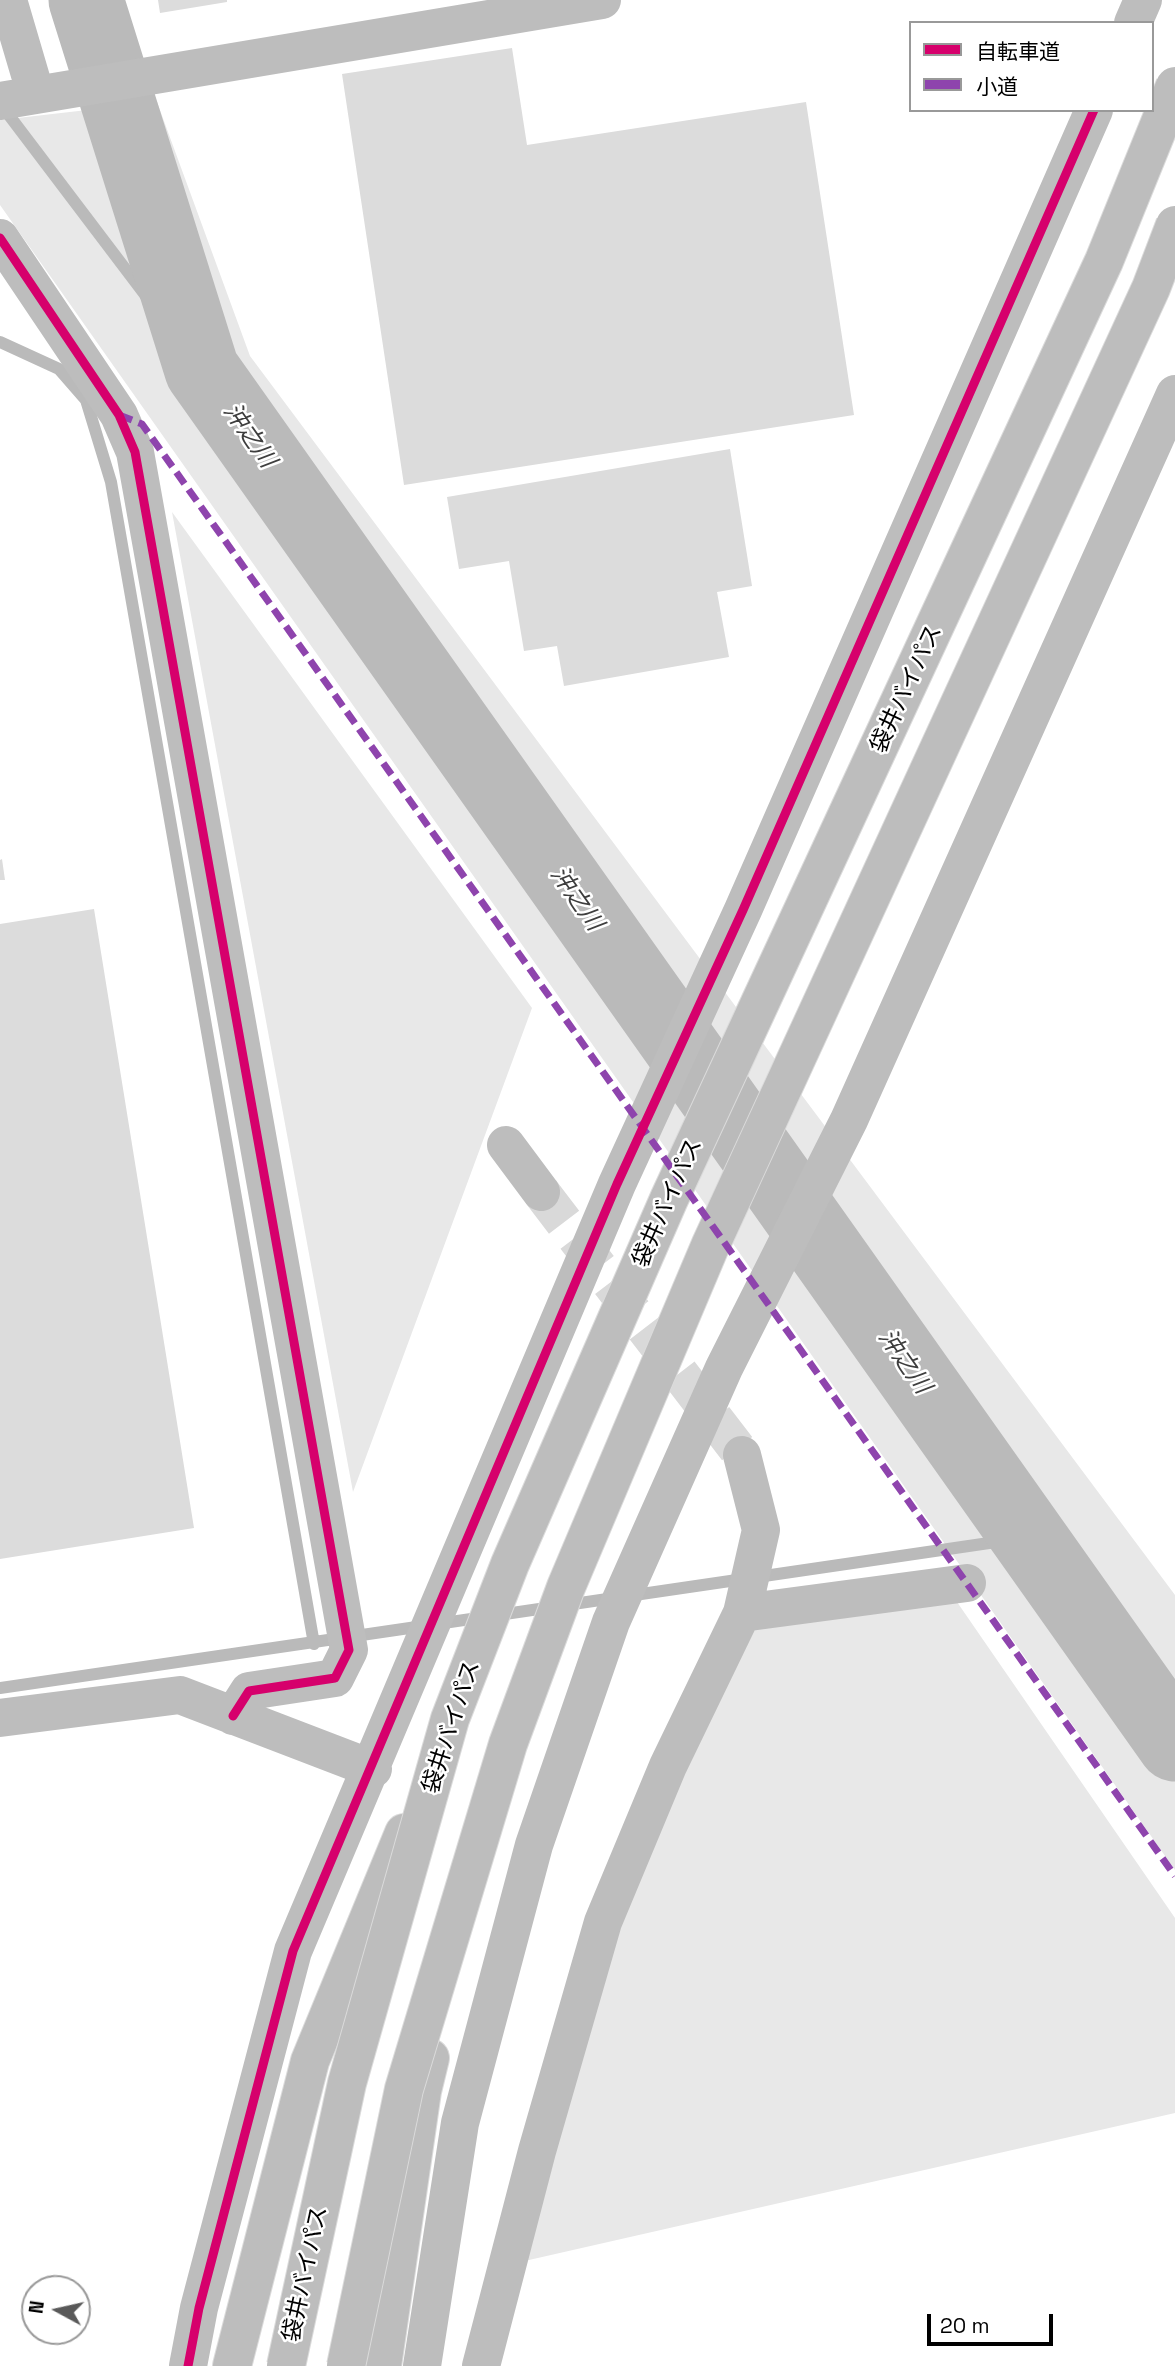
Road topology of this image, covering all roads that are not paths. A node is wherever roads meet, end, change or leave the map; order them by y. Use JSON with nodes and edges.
{"nodes":[{"id":1,"x":8,"y":0,"type":"edge"},
{"id":2,"x":602,"y":0,"type":"edge"},
{"id":3,"x":1143,"y":0,"type":"edge"},
{"id":4,"x":1134,"y":21,"type":"edge"},
{"id":5,"x":1175,"y":86,"type":"edge"},
{"id":6,"x":18,"y":98,"type":"edge"},
{"id":7,"x":1093,"y":112,"type":"edge"},
{"id":8,"x":1175,"y":225,"type":"edge"},
{"id":9,"x":0,"y":238,"type":"edge"},
{"id":10,"x":1175,"y":394,"type":"edge"},
{"id":11,"x":506,"y":1146,"type":"dead end"},
{"id":12,"x":541,"y":1192,"type":"tunnel mouth"},
{"id":13,"x":742,"y":1455,"type":"tunnel mouth"},
{"id":14,"x":967,"y":1583,"type":"dead end"},
{"id":15,"x":742,"y":1613,"type":"junction"},
{"id":16,"x":233,"y":1716,"type":"junction"},
{"id":17,"x":0,"y":1718,"type":"edge"},
{"id":18,"x":450,"y":1719,"type":"junction"},
{"id":19,"x":508,"y":1744,"type":"junction"},
{"id":20,"x":373,"y":1769,"type":"junction"},
{"id":21,"x":188,"y":2366,"type":"edge"},
{"id":22,"x":232,"y":2366,"type":"edge"},
{"id":23,"x":286,"y":2366,"type":"edge"},
{"id":24,"x":346,"y":2366,"type":"edge"},
{"id":25,"x":382,"y":2366,"type":"edge"},
{"id":26,"x":422,"y":2366,"type":"edge"},
{"id":27,"x":481,"y":2366,"type":"edge"}],
"edges":[{"from":1,"to":6,"type":"main road"},
{"from":2,"to":6,"type":"main road"},
{"from":3,"to":4,"type":"main road"},
{"from":5,"to":18,"type":"main road","name":"袋井バイパス","bridge":true},
{"from":7,"to":20,"type":"main road"},
{"from":8,"to":19,"type":"main road","bridge":true},
{"from":9,"to":16,"type":"main road"},
{"from":10,"to":26,"type":"main road"},
{"from":11,"to":12,"type":"main road"},
{"from":13,"to":15,"type":"main road"},
{"from":14,"to":15,"type":"main road"},
{"from":15,"to":27,"type":"main road"},
{"from":16,"to":17,"type":"main road"},
{"from":16,"to":20,"type":"main road"},
{"from":18,"to":22,"type":"main road"},
{"from":18,"to":23,"type":"main road","name":"袋井バイパス","bridge":true},
{"from":19,"to":24,"type":"main road","bridge":true},
{"from":19,"to":25,"type":"main road"},
{"from":20,"to":21,"type":"main road"}]}
